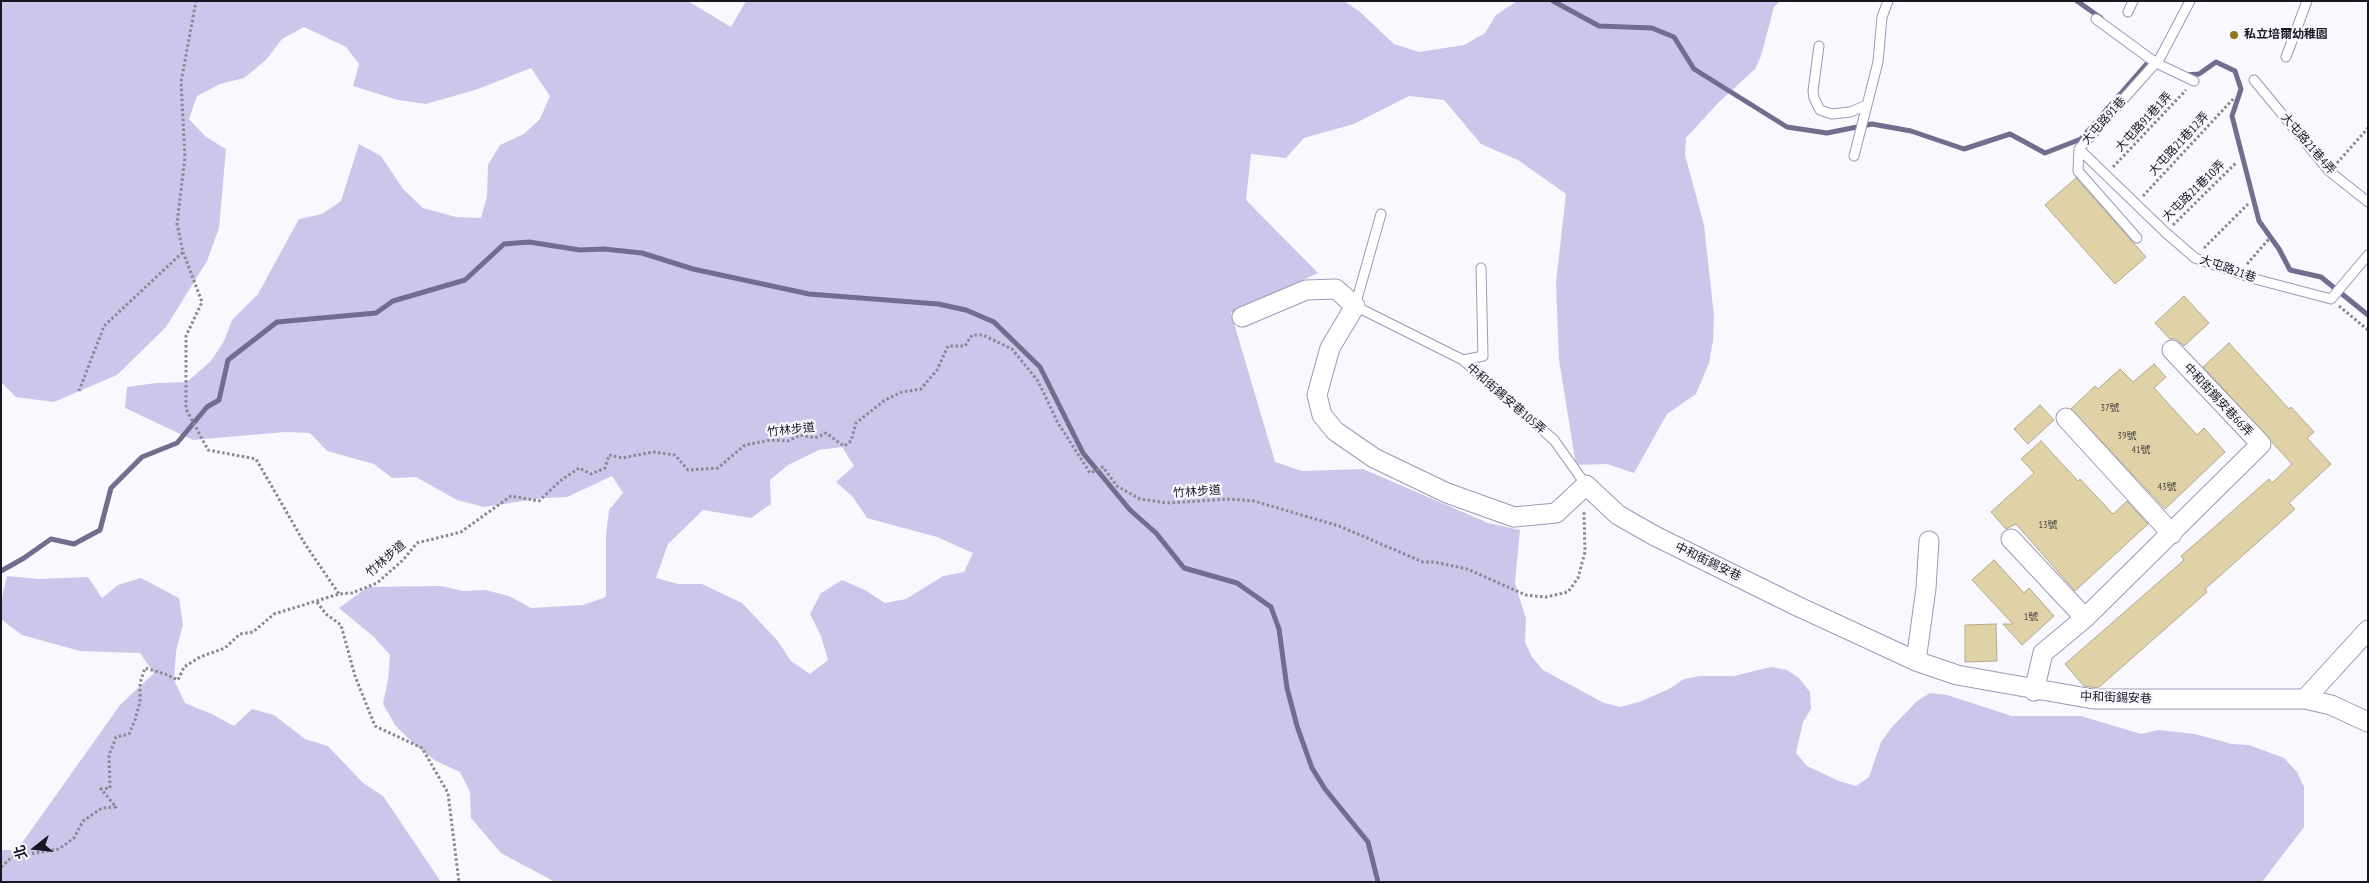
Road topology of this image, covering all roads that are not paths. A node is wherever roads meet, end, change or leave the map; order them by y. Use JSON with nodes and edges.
{"nodes":[{"id":1,"x":1888,"y":1,"type":"edge"},
{"id":2,"x":2132,"y":1,"type":"edge"},
{"id":3,"x":2190,"y":1,"type":"edge"},
{"id":4,"x":2307,"y":1,"type":"edge"},
{"id":5,"x":2128,"y":12,"type":"dead end"},
{"id":6,"x":2096,"y":19,"type":"dead end"},
{"id":7,"x":1819,"y":46,"type":"dead end"},
{"id":8,"x":2286,"y":57,"type":"dead end"},
{"id":9,"x":2156,"y":63,"type":"junction"},
{"id":10,"x":2254,"y":80,"type":"dead end"},
{"id":11,"x":2194,"y":81,"type":"road end"},
{"id":12,"x":1867,"y":105,"type":"junction"},
{"id":13,"x":2080,"y":149,"type":"junction"},
{"id":14,"x":1854,"y":156,"type":"dead end"},
{"id":15,"x":2368,"y":202,"type":"edge"},
{"id":16,"x":1381,"y":214,"type":"dead end"},
{"id":17,"x":2137,"y":238,"type":"dead end"},
{"id":18,"x":2368,"y":256,"type":"edge"},
{"id":19,"x":1481,"y":268,"type":"dead end"},
{"id":20,"x":1355,"y":306,"type":"junction"},
{"id":21,"x":1242,"y":317,"type":"dead end"},
{"id":22,"x":2172,"y":350,"type":"dead end"},
{"id":23,"x":1463,"y":360,"type":"junction"},
{"id":24,"x":2066,"y":418,"type":"dead end"},
{"id":25,"x":1586,"y":485,"type":"junction"},
{"id":26,"x":2172,"y":534,"type":"junction"},
{"id":27,"x":2011,"y":539,"type":"dead end"},
{"id":28,"x":1929,"y":541,"type":"dead end"},
{"id":29,"x":2085,"y":618,"type":"junction"},
{"id":30,"x":2368,"y":630,"type":"edge"},
{"id":31,"x":1916,"y":661,"type":"junction"},
{"id":32,"x":2034,"y":690,"type":"junction"},
{"id":33,"x":2305,"y":699,"type":"junction"},
{"id":34,"x":2368,"y":722,"type":"edge"}],
"edges":[{"from":1,"to":12,"type":"lane"},
{"from":2,"to":5,"type":"lane"},
{"from":3,"to":9,"type":"lane","name":"大屯路91巷"},
{"from":4,"to":8,"type":"lane"},
{"from":6,"to":9,"type":"lane"},
{"from":7,"to":12,"type":"lane"},
{"from":9,"to":11,"type":"lane"},
{"from":9,"to":13,"type":"lane","name":"大屯路91巷"},
{"from":10,"to":15,"type":"lane","name":"大屯路21巷4弄"},
{"from":12,"to":14,"type":"lane"},
{"from":13,"to":17,"type":"lane","name":"大屯路91巷"},
{"from":13,"to":18,"type":"lane","name":"大屯路21巷"},
{"from":16,"to":20,"type":"lane"},
{"from":19,"to":23,"type":"lane"},
{"from":20,"to":21,"type":"street"},
{"from":20,"to":23,"type":"lane","name":"中和街錫安巷105弄"},
{"from":20,"to":25,"type":"street"},
{"from":22,"to":26,"type":"street","name":"中和街錫安巷66弄"},
{"from":23,"to":25,"type":"lane","name":"中和街錫安巷105弄"},
{"from":24,"to":26,"type":"street"},
{"from":25,"to":31,"type":"street","name":"中和街錫安巷"},
{"from":26,"to":29,"type":"street","name":"中和街錫安巷66弄"},
{"from":27,"to":29,"type":"street"},
{"from":28,"to":31,"type":"street"},
{"from":29,"to":32,"type":"street","name":"中和街錫安巷66弄"},
{"from":30,"to":33,"type":"street"},
{"from":31,"to":32,"type":"street","name":"中和街錫安巷"},
{"from":32,"to":33,"type":"street","name":"中和街錫安巷"},
{"from":33,"to":34,"type":"street","name":"中和街錫安巷"}]}
